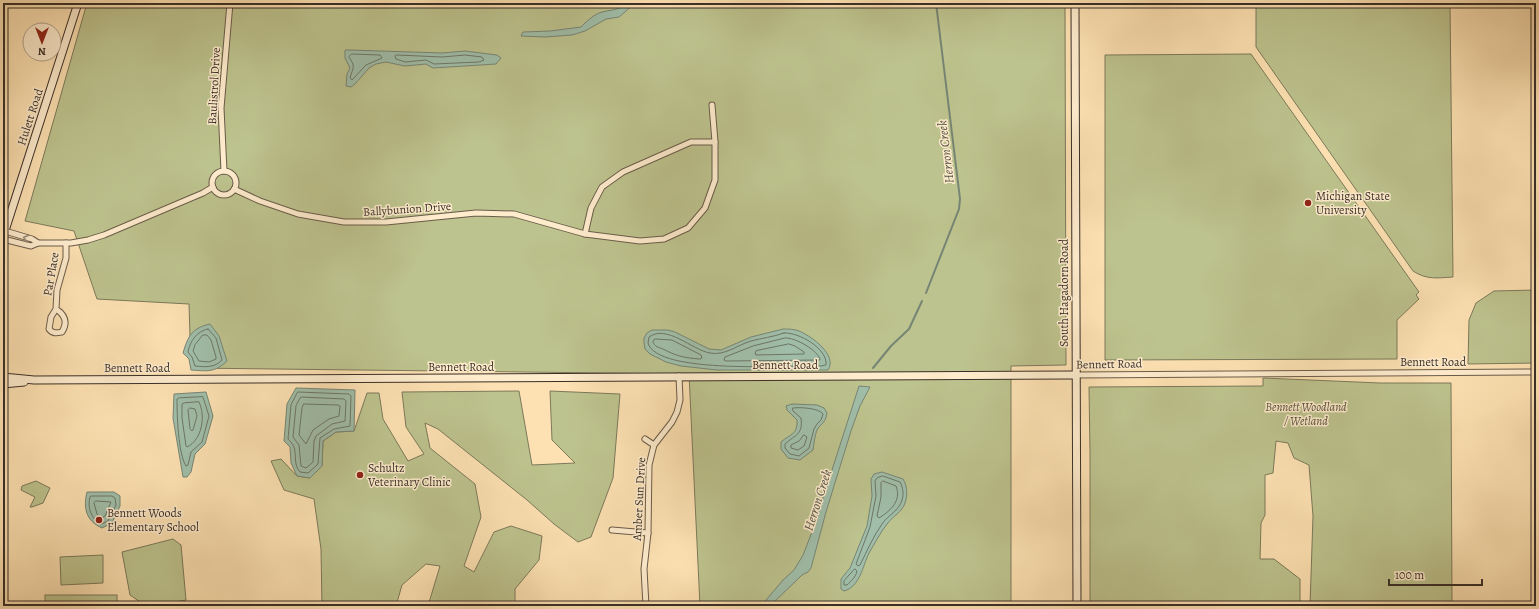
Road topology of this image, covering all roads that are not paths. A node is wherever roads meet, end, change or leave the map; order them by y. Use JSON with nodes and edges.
{"nodes":[{"id":1,"x":78,"y":3,"type":"edge"},
{"id":2,"x":230,"y":3,"type":"edge"},
{"id":3,"x":1075,"y":3,"type":"edge"},
{"id":4,"x":712,"y":105,"type":"dead end"},
{"id":5,"x":716,"y":142,"type":"junction"},
{"id":6,"x":224,"y":171,"type":"junction"},
{"id":7,"x":213,"y":187,"type":"junction"},
{"id":8,"x":234,"y":189,"type":"junction"},
{"id":9,"x":585,"y":234,"type":"junction"},
{"id":10,"x":4,"y":236,"type":"edge"},
{"id":11,"x":38,"y":243,"type":"junction"},
{"id":12,"x":66,"y":243,"type":"junction"},
{"id":13,"x":56,"y":309,"type":"junction"},
{"id":14,"x":1536,"y":372,"type":"edge"},
{"id":15,"x":1075,"y":375,"type":"junction"},
{"id":16,"x":680,"y":376,"type":"junction"},
{"id":17,"x":3,"y":378,"type":"edge"},
{"id":18,"x":34,"y":380,"type":"junction"},
{"id":19,"x":3,"y":384,"type":"edge"},
{"id":20,"x":645,"y":439,"type":"dead end"},
{"id":21,"x":654,"y":445,"type":"junction"},
{"id":22,"x":612,"y":530,"type":"dead end"},
{"id":23,"x":648,"y":533,"type":"junction"},
{"id":24,"x":646,"y":606,"type":"edge"},
{"id":25,"x":1077,"y":606,"type":"edge"}],
"edges":[{"from":1,"to":10,"type":"street","name":"Hulett Road"},
{"from":2,"to":6,"type":"street","name":"Baulistrol Drive"},
{"from":3,"to":15,"type":"street","name":"South Hagadorn Road"},
{"from":4,"to":5,"type":"street","name":"Ballybunion Drive"},
{"from":5,"to":9,"type":"street"},
{"from":5,"to":9,"type":"street","name":"Ballybunion Drive"},
{"from":6,"to":7,"type":"street"},
{"from":6,"to":8,"type":"street"},
{"from":7,"to":8,"type":"street"},
{"from":7,"to":12,"type":"street"},
{"from":8,"to":9,"type":"street","name":"Ballybunion Drive"},
{"from":11,"to":10,"type":"street","one_way":true},
{"from":10,"to":11,"type":"street"},
{"from":11,"to":12,"type":"street"},
{"from":12,"to":13,"type":"street","name":"Par Place"},
{"from":13,"to":13,"type":"street","name":"Par Place"},
{"from":14,"to":15,"type":"street","name":"Bennett Road"},
{"from":15,"to":16,"type":"street","name":"Bennett Road"},
{"from":15,"to":25,"type":"street","name":"South Hagadorn Road"},
{"from":16,"to":18,"type":"street","name":"Bennett Road"},
{"from":16,"to":21,"type":"street","name":"Amber Sun Drive"},
{"from":17,"to":18,"type":"street","name":"Bennett Road"},
{"from":18,"to":19,"type":"street","name":"Bennett Road"},
{"from":20,"to":21,"type":"street"},
{"from":21,"to":23,"type":"street","name":"Amber Sun Drive"},
{"from":22,"to":23,"type":"street"},
{"from":23,"to":24,"type":"street","name":"Amber Sun Drive"}]}
